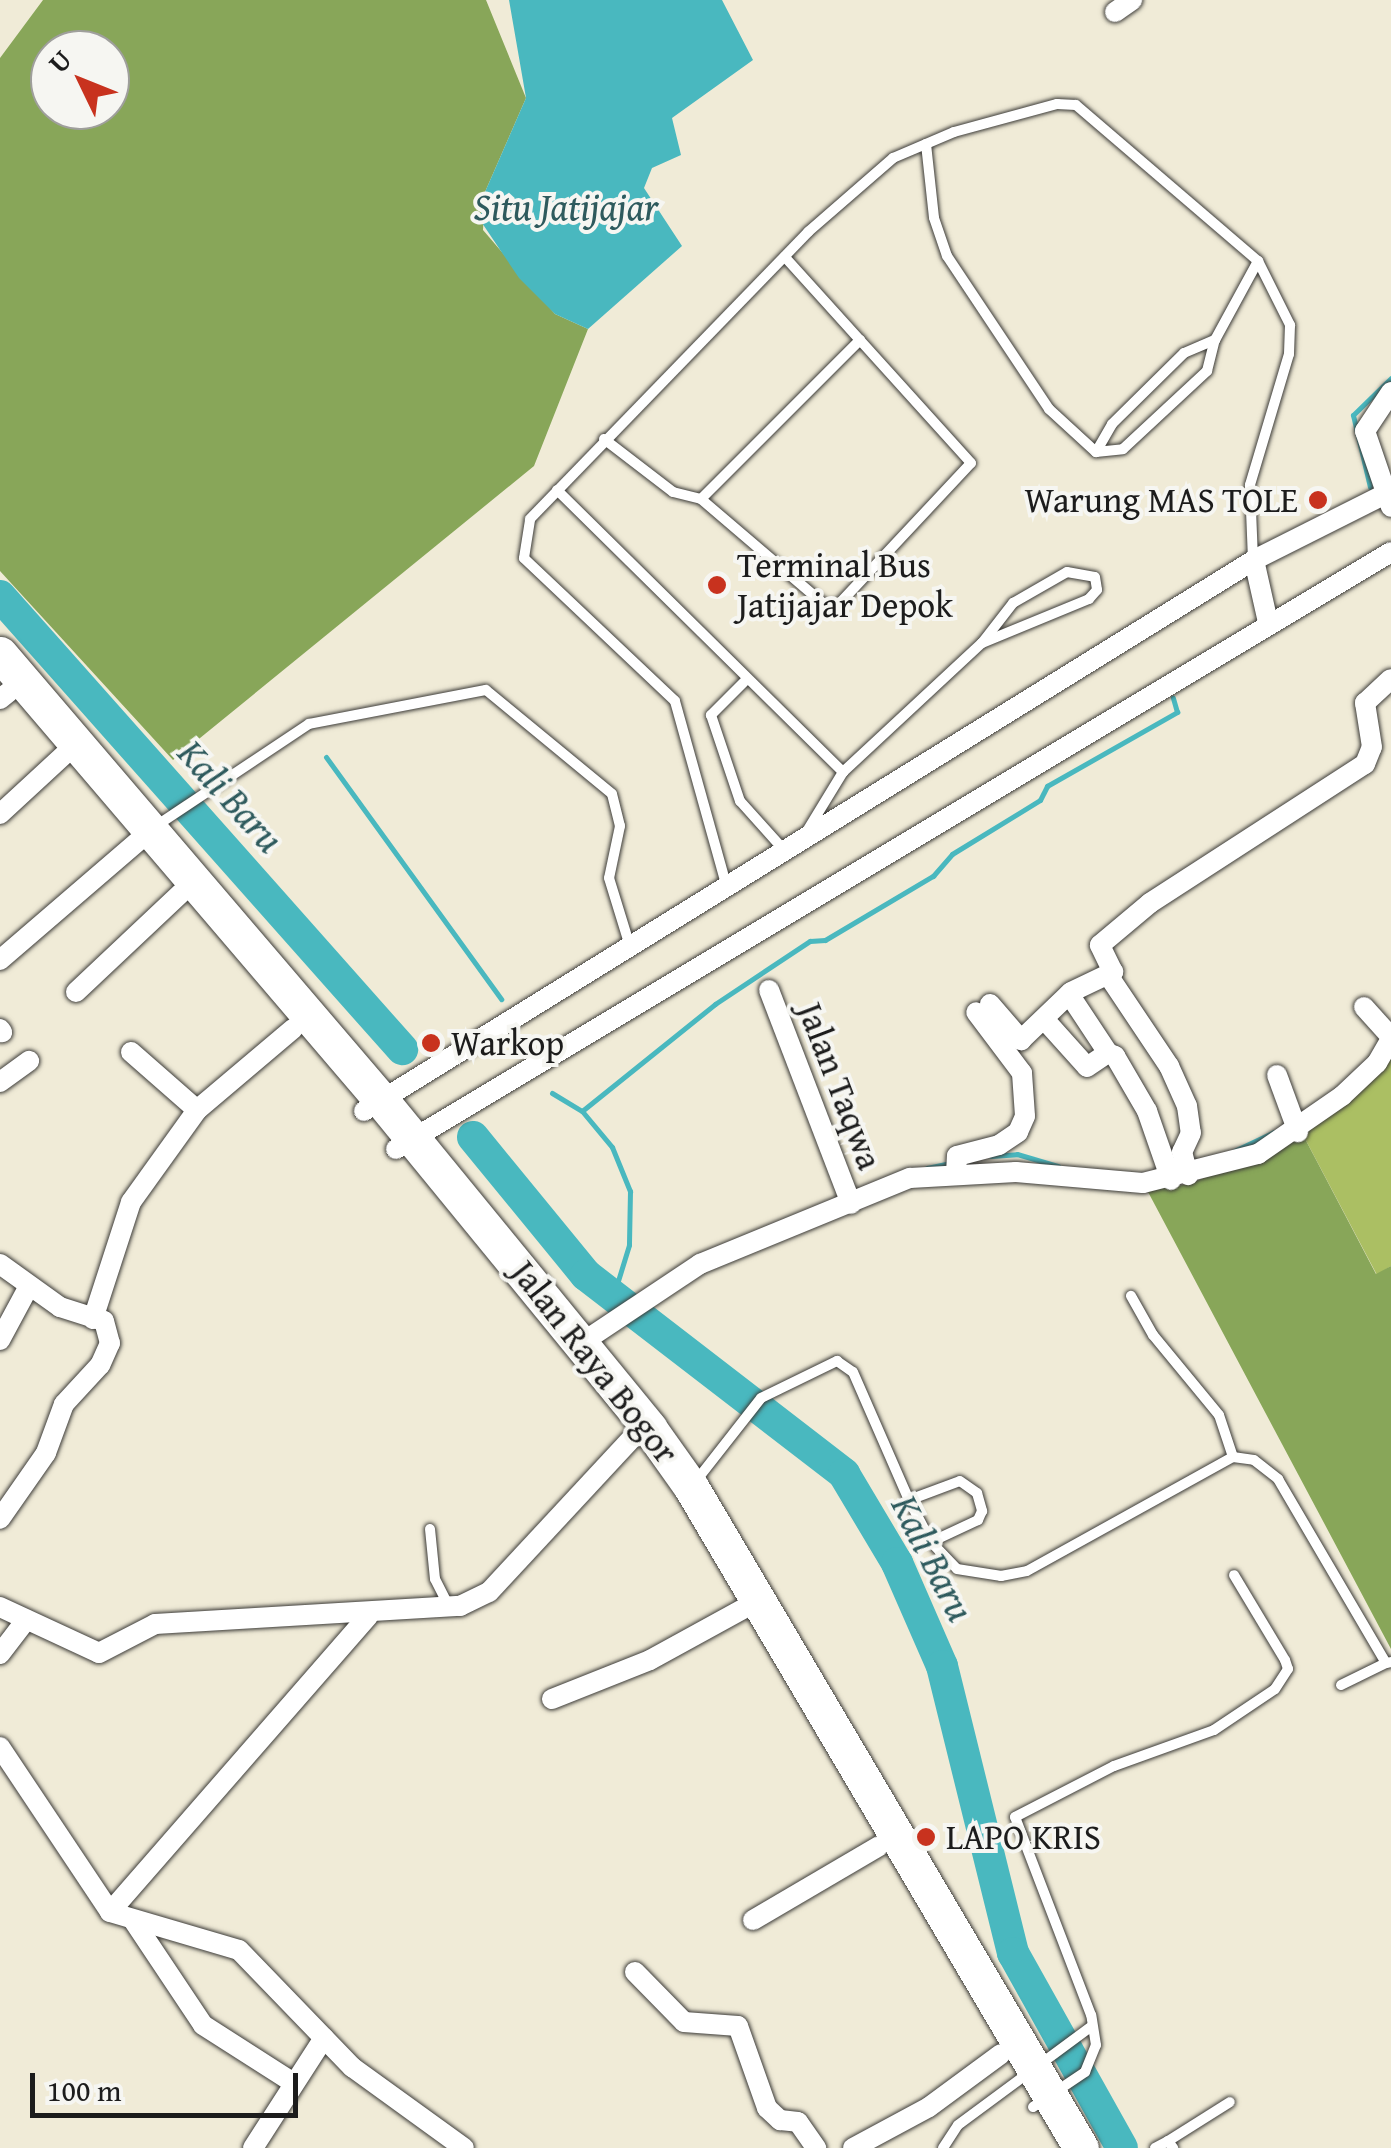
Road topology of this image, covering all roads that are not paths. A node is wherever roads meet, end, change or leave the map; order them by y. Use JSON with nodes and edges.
{"nodes":[{"id":1,"x":926,"y":144,"type":"junction"},
{"id":2,"x":786,"y":258,"type":"junction"},
{"id":3,"x":1258,"y":261,"type":"junction"},
{"id":4,"x":860,"y":340,"type":"junction"},
{"id":5,"x":1216,"y":340,"type":"junction"},
{"id":6,"x":1391,"y":392,"type":"edge"},
{"id":7,"x":604,"y":438,"type":"junction"},
{"id":8,"x":1096,"y":452,"type":"junction"},
{"id":9,"x":557,"y":490,"type":"junction"},
{"id":10,"x":701,"y":498,"type":"junction"},
{"id":11,"x":1388,"y":500,"type":"edge"},
{"id":12,"x":1391,"y":552,"type":"edge"},
{"id":13,"x":1254,"y":560,"type":"junction"},
{"id":14,"x":1268,"y":622,"type":"junction"},
{"id":15,"x":982,"y":644,"type":"junction"},
{"id":16,"x":0,"y":654,"type":"edge"},
{"id":17,"x":1391,"y":680,"type":"edge"},
{"id":18,"x":744,"y":682,"type":"junction"},
{"id":19,"x":3,"y":690,"type":"edge"},
{"id":20,"x":64,"y":755,"type":"junction"},
{"id":21,"x":843,"y":772,"type":"junction"},
{"id":22,"x":0,"y":814,"type":"edge"},
{"id":23,"x":154,"y":829,"type":"junction"},
{"id":24,"x":804,"y":836,"type":"junction"},
{"id":25,"x":783,"y":849,"type":"junction"},
{"id":26,"x":726,"y":884,"type":"junction"},
{"id":27,"x":181,"y":893,"type":"junction"},
{"id":28,"x":629,"y":943,"type":"junction"},
{"id":29,"x":0,"y":960,"type":"edge"},
{"id":30,"x":1108,"y":975,"type":"junction"},
{"id":31,"x":769,"y":990,"type":"dead end"},
{"id":32,"x":76,"y":992,"type":"dead end"},
{"id":33,"x":1069,"y":994,"type":"junction"},
{"id":34,"x":1364,"y":1007,"type":"dead end"},
{"id":35,"x":1044,"y":1019,"type":"junction"},
{"id":36,"x":293,"y":1029,"type":"junction"},
{"id":37,"x":1389,"y":1035,"type":"edge"},
{"id":38,"x":131,"y":1052,"type":"dead end"},
{"id":39,"x":1108,"y":1053,"type":"junction"},
{"id":40,"x":29,"y":1061,"type":"dead end"},
{"id":41,"x":1277,"y":1075,"type":"dead end"},
{"id":42,"x":0,"y":1082,"type":"edge"},
{"id":43,"x":372,"y":1106,"type":"junction"},
{"id":44,"x":196,"y":1110,"type":"junction"},
{"id":45,"x":1296,"y":1128,"type":"junction"},
{"id":46,"x":404,"y":1143,"type":"junction"},
{"id":47,"x":956,"y":1167,"type":"junction"},
{"id":48,"x":1179,"y":1172,"type":"junction"},
{"id":49,"x":847,"y":1196,"type":"junction"},
{"id":50,"x":0,"y":1264,"type":"edge"},
{"id":51,"x":28,"y":1288,"type":"junction"},
{"id":52,"x":1130,"y":1296,"type":"dead end"},
{"id":53,"x":99,"y":1320,"type":"junction"},
{"id":54,"x":596,"y":1333,"type":"junction"},
{"id":55,"x":0,"y":1340,"type":"edge"},
{"id":56,"x":633,"y":1437,"type":"junction"},
{"id":57,"x":1234,"y":1456,"type":"junction"},
{"id":58,"x":691,"y":1486,"type":"junction"},
{"id":59,"x":909,"y":1500,"type":"junction"},
{"id":60,"x":0,"y":1520,"type":"edge"},
{"id":61,"x":430,"y":1529,"type":"dead end"},
{"id":62,"x":931,"y":1542,"type":"junction"},
{"id":63,"x":1234,"y":1575,"type":"dead end"},
{"id":64,"x":0,"y":1606,"type":"edge"},
{"id":65,"x":450,"y":1608,"type":"junction"},
{"id":66,"x":743,"y":1609,"type":"junction"},
{"id":67,"x":368,"y":1616,"type":"junction"},
{"id":68,"x":26,"y":1620,"type":"junction"},
{"id":69,"x":0,"y":1654,"type":"edge"},
{"id":70,"x":1388,"y":1662,"type":"edge"},
{"id":71,"x":1341,"y":1685,"type":"dead end"},
{"id":72,"x":552,"y":1698,"type":"dead end"},
{"id":73,"x":0,"y":1747,"type":"edge"},
{"id":74,"x":879,"y":1846,"type":"junction"},
{"id":75,"x":110,"y":1912,"type":"junction"},
{"id":76,"x":133,"y":1920,"type":"junction"},
{"id":77,"x":752,"y":1920,"type":"dead end"},
{"id":78,"x":635,"y":1972,"type":"dead end"},
{"id":79,"x":1092,"y":2026,"type":"junction"},
{"id":80,"x":324,"y":2038,"type":"junction"},
{"id":81,"x":1033,"y":2080,"type":"junction"},
{"id":82,"x":292,"y":2082,"type":"junction"},
{"id":83,"x":1230,"y":2102,"type":"dead end"},
{"id":84,"x":1171,"y":2144,"type":"edge"},
{"id":85,"x":253,"y":2148,"type":"edge"},
{"id":86,"x":464,"y":2148,"type":"edge"},
{"id":87,"x":816,"y":2148,"type":"edge"},
{"id":88,"x":853,"y":2148,"type":"edge"},
{"id":89,"x":944,"y":2148,"type":"edge"},
{"id":90,"x":1060,"y":2148,"type":"edge"},
{"id":91,"x":1081,"y":2148,"type":"edge"},
{"id":92,"x":1155,"y":2148,"type":"edge"}],
"edges":[{"from":1,"to":2,"type":"lane"},
{"from":1,"to":3,"type":"lane"},
{"from":1,"to":8,"type":"lane"},
{"from":2,"to":4,"type":"lane"},
{"from":2,"to":7,"type":"lane"},
{"from":3,"to":5,"type":"lane"},
{"from":3,"to":13,"type":"lane"},
{"from":4,"to":10,"type":"lane"},
{"from":4,"to":10,"type":"lane"},
{"from":5,"to":8,"type":"lane"},
{"from":5,"to":8,"type":"lane"},
{"from":6,"to":11,"type":"street"},
{"from":7,"to":9,"type":"lane"},
{"from":7,"to":10,"type":"lane"},
{"from":9,"to":18,"type":"lane"},
{"from":9,"to":26,"type":"lane"},
{"from":11,"to":13,"type":"street"},
{"from":12,"to":14,"type":"street"},
{"from":13,"to":14,"type":"street"},
{"from":13,"to":24,"type":"street"},
{"from":14,"to":46,"type":"street"},
{"from":15,"to":15,"type":"lane"},
{"from":15,"to":21,"type":"lane"},
{"from":16,"to":23,"type":"highway","name":"Jalan Raya Bogor"},
{"from":17,"to":30,"type":"street"},
{"from":18,"to":21,"type":"lane"},
{"from":18,"to":25,"type":"lane"},
{"from":19,"to":20,"type":"highway","name":"Jalan Raya Bogor"},
{"from":20,"to":22,"type":"street"},
{"from":20,"to":23,"type":"highway","name":"Jalan Raya Bogor"},
{"from":21,"to":24,"type":"lane"},
{"from":23,"to":27,"type":"highway","name":"Jalan Raya Bogor"},
{"from":23,"to":28,"type":"lane"},
{"from":23,"to":29,"type":"street"},
{"from":23,"to":43,"type":"highway","name":"Jalan Raya Bogor"},
{"from":24,"to":25,"type":"street"},
{"from":25,"to":26,"type":"street"},
{"from":26,"to":28,"type":"street"},
{"from":27,"to":32,"type":"street"},
{"from":27,"to":36,"type":"highway","name":"Jalan Raya Bogor"},
{"from":28,"to":43,"type":"street"},
{"from":30,"to":33,"type":"street"},
{"from":30,"to":48,"type":"street"},
{"from":31,"to":49,"type":"street","name":"Jalan Taqwa"},
{"from":33,"to":35,"type":"street"},
{"from":33,"to":39,"type":"street"},
{"from":34,"to":37,"type":"street"},
{"from":35,"to":39,"type":"street"},
{"from":35,"to":47,"type":"street"},
{"from":36,"to":43,"type":"highway","name":"Jalan Raya Bogor"},
{"from":36,"to":44,"type":"street"},
{"from":37,"to":45,"type":"street"},
{"from":38,"to":44,"type":"street"},
{"from":39,"to":48,"type":"street"},
{"from":40,"to":42,"type":"street"},
{"from":41,"to":45,"type":"street"},
{"from":43,"to":46,"type":"highway","name":"Jalan Raya Bogor"},
{"from":44,"to":53,"type":"street"},
{"from":45,"to":48,"type":"street"},
{"from":46,"to":54,"type":"highway","name":"Jalan Raya Bogor"},
{"from":46,"to":56,"type":"highway","name":"Jalan Raya Bogor"},
{"from":47,"to":48,"type":"street"},
{"from":47,"to":49,"type":"street"},
{"from":49,"to":54,"type":"street"},
{"from":50,"to":51,"type":"street"},
{"from":51,"to":53,"type":"street"},
{"from":51,"to":55,"type":"street"},
{"from":52,"to":57,"type":"lane"},
{"from":53,"to":60,"type":"street"},
{"from":54,"to":58,"type":"highway","name":"Jalan Raya Bogor"},
{"from":56,"to":65,"type":"street"},
{"from":56,"to":66,"type":"highway","name":"Jalan Raya Bogor"},
{"from":57,"to":62,"type":"lane"},
{"from":57,"to":70,"type":"lane"},
{"from":58,"to":59,"type":"lane"},
{"from":58,"to":81,"type":"highway","name":"Jalan Raya Bogor"},
{"from":59,"to":62,"type":"lane"},
{"from":59,"to":62,"type":"lane"},
{"from":61,"to":65,"type":"lane"},
{"from":63,"to":79,"type":"lane"},
{"from":64,"to":68,"type":"street"},
{"from":65,"to":67,"type":"street"},
{"from":66,"to":72,"type":"street"},
{"from":66,"to":74,"type":"highway","name":"Jalan Raya Bogor"},
{"from":67,"to":68,"type":"street"},
{"from":67,"to":75,"type":"street"},
{"from":68,"to":69,"type":"street"},
{"from":70,"to":71,"type":"lane"},
{"from":73,"to":75,"type":"street"},
{"from":74,"to":77,"type":"street"},
{"from":74,"to":81,"type":"highway","name":"Jalan Raya Bogor"},
{"from":75,"to":76,"type":"street"},
{"from":76,"to":80,"type":"street"},
{"from":76,"to":82,"type":"street"},
{"from":78,"to":87,"type":"street"},
{"from":79,"to":81,"type":"lane"},
{"from":79,"to":81,"type":"lane"},
{"from":80,"to":82,"type":"street"},
{"from":80,"to":86,"type":"street"},
{"from":81,"to":88,"type":"street"},
{"from":81,"to":89,"type":"lane"},
{"from":81,"to":90,"type":"highway","name":"Jalan Raya Bogor"},
{"from":81,"to":91,"type":"highway","name":"Jalan Raya Bogor"},
{"from":82,"to":85,"type":"street"},
{"from":83,"to":84,"type":"lane"},
{"from":84,"to":92,"type":"lane"}]}
